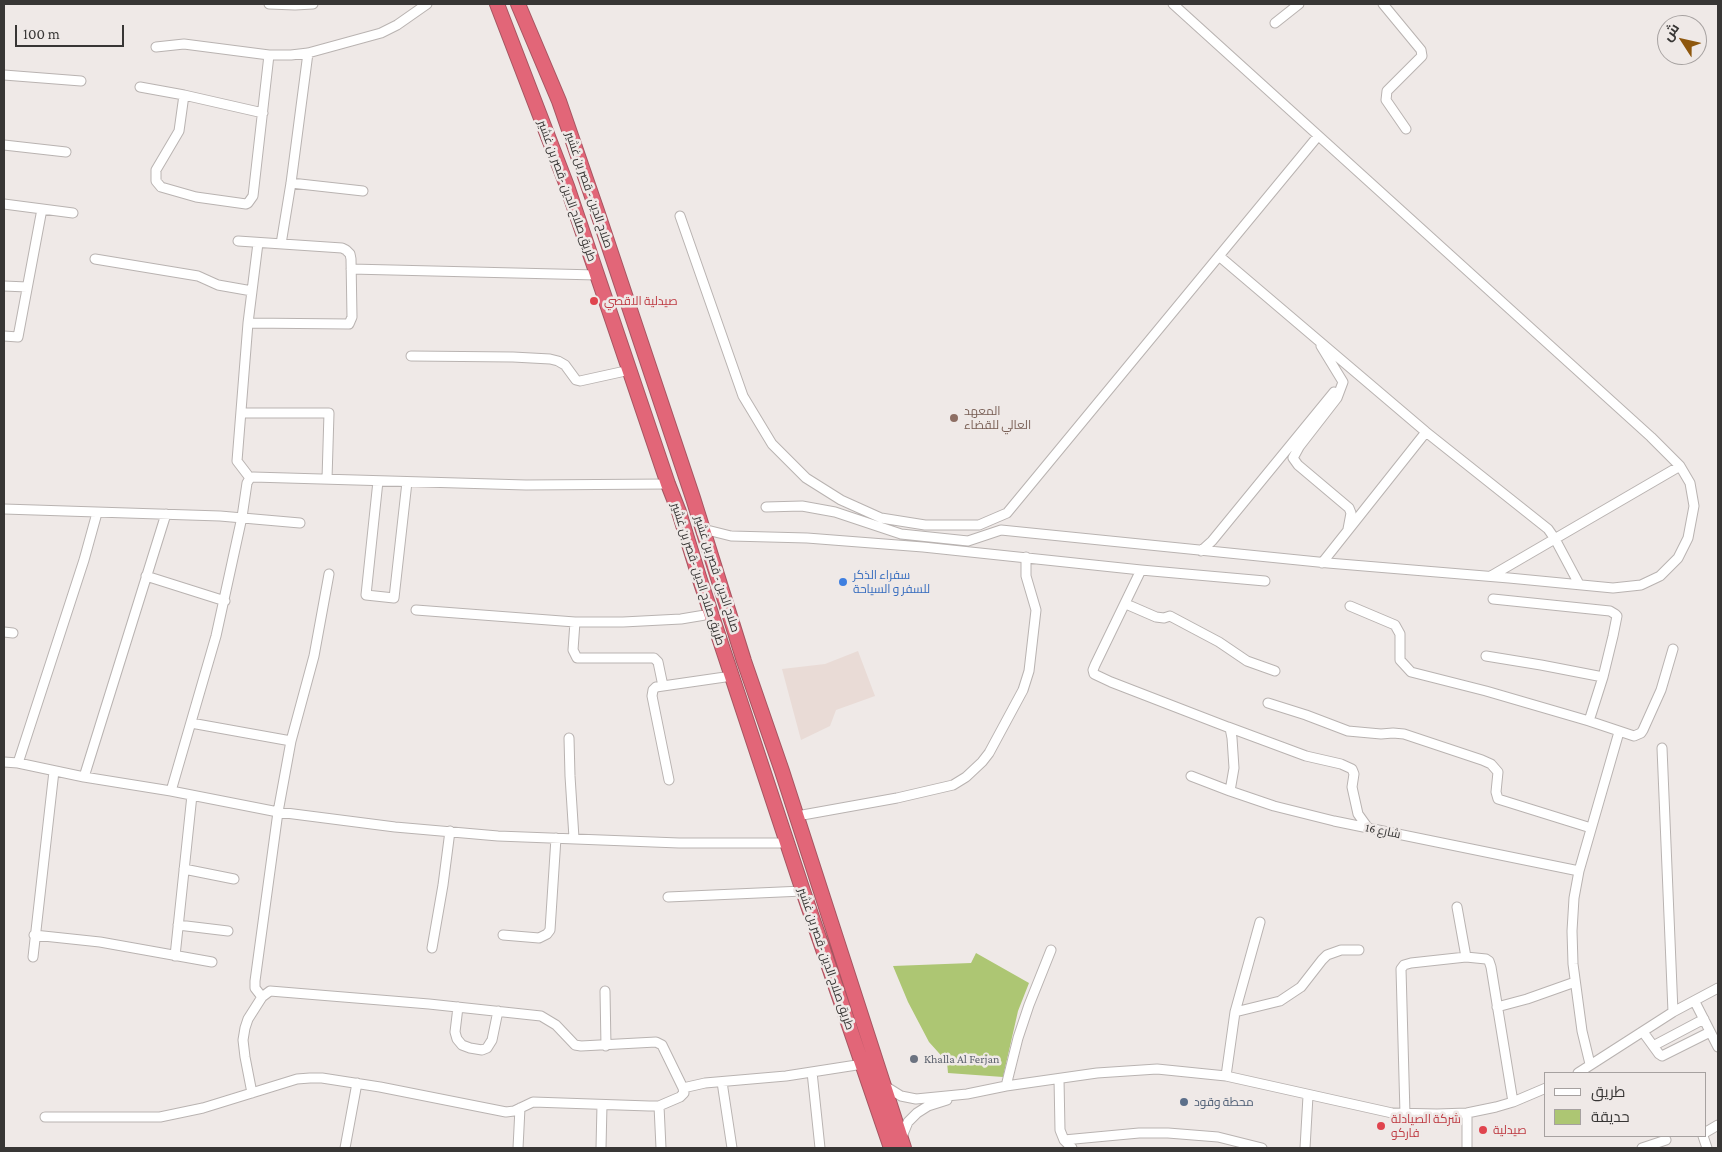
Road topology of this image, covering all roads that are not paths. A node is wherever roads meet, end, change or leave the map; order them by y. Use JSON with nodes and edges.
{"nodes":[{"id":1,"x":269,"y":4,"type":"edge"},
{"id":2,"x":313,"y":4,"type":"edge"},
{"id":3,"x":427,"y":4,"type":"edge"},
{"id":4,"x":497,"y":4,"type":"edge"},
{"id":5,"x":518,"y":4,"type":"edge"},
{"id":6,"x":1173,"y":4,"type":"edge"},
{"id":7,"x":1299,"y":4,"type":"edge"},
{"id":8,"x":1383,"y":4,"type":"edge"},
{"id":9,"x":1275,"y":23,"type":"dead end"},
{"id":10,"x":156,"y":47,"type":"dead end"},
{"id":11,"x":308,"y":53,"type":"junction"},
{"id":12,"x":269,"y":55,"type":"junction"},
{"id":13,"x":4,"y":75,"type":"edge"},
{"id":14,"x":81,"y":82,"type":"dead end"},
{"id":15,"x":140,"y":87,"type":"dead end"},
{"id":16,"x":184,"y":95,"type":"junction"},
{"id":17,"x":263,"y":113,"type":"junction"},
{"id":18,"x":1406,"y":129,"type":"dead end"},
{"id":19,"x":1318,"y":136,"type":"junction"},
{"id":20,"x":4,"y":145,"type":"edge"},
{"id":21,"x":66,"y":152,"type":"dead end"},
{"id":22,"x":291,"y":183,"type":"junction"},
{"id":23,"x":363,"y":191,"type":"dead end"},
{"id":24,"x":4,"y":204,"type":"edge"},
{"id":25,"x":42,"y":209,"type":"junction"},
{"id":26,"x":73,"y":213,"type":"dead end"},
{"id":27,"x":680,"y":216,"type":"dead end"},
{"id":28,"x":238,"y":241,"type":"dead end"},
{"id":29,"x":258,"y":243,"type":"junction"},
{"id":30,"x":282,"y":244,"type":"junction"},
{"id":31,"x":1219,"y":256,"type":"junction"},
{"id":32,"x":95,"y":259,"type":"dead end"},
{"id":33,"x":351,"y":269,"type":"junction"},
{"id":34,"x":597,"y":275,"type":"junction"},
{"id":35,"x":4,"y":286,"type":"edge"},
{"id":36,"x":27,"y":287,"type":"junction"},
{"id":37,"x":252,"y":291,"type":"junction"},
{"id":38,"x":248,"y":323,"type":"junction"},
{"id":39,"x":4,"y":336,"type":"edge"},
{"id":40,"x":1316,"y":338,"type":"junction"},
{"id":41,"x":411,"y":356,"type":"dead end"},
{"id":42,"x":630,"y":370,"type":"junction"},
{"id":43,"x":1343,"y":382,"type":"junction"},
{"id":44,"x":241,"y":413,"type":"junction"},
{"id":45,"x":1426,"y":432,"type":"junction"},
{"id":46,"x":1680,"y":466,"type":"junction"},
{"id":47,"x":250,"y":478,"type":"junction"},
{"id":48,"x":327,"y":480,"type":"junction"},
{"id":49,"x":378,"y":481,"type":"junction"},
{"id":50,"x":406,"y":482,"type":"junction"},
{"id":51,"x":688,"y":483,"type":"junction"},
{"id":52,"x":669,"y":487,"type":"junction"},
{"id":53,"x":766,"y":507,"type":"dead end"},
{"id":54,"x":4,"y":509,"type":"edge"},
{"id":55,"x":97,"y":513,"type":"junction"},
{"id":56,"x":166,"y":514,"type":"junction"},
{"id":57,"x":242,"y":518,"type":"junction"},
{"id":58,"x":300,"y":523,"type":"dead end"},
{"id":59,"x":1348,"y":529,"type":"junction"},
{"id":60,"x":704,"y":534,"type":"junction"},
{"id":61,"x":1555,"y":539,"type":"junction"},
{"id":62,"x":690,"y":546,"type":"junction"},
{"id":63,"x":1201,"y":551,"type":"junction"},
{"id":64,"x":1026,"y":557,"type":"junction"},
{"id":65,"x":1322,"y":562,"type":"junction"},
{"id":66,"x":1141,"y":570,"type":"junction"},
{"id":67,"x":328,"y":574,"type":"dead end"},
{"id":68,"x":146,"y":576,"type":"junction"},
{"id":69,"x":1490,"y":576,"type":"junction"},
{"id":70,"x":1265,"y":581,"type":"dead end"},
{"id":71,"x":1579,"y":584,"type":"junction"},
{"id":72,"x":1493,"y":599,"type":"dead end"},
{"id":73,"x":224,"y":601,"type":"junction"},
{"id":74,"x":1126,"y":604,"type":"junction"},
{"id":75,"x":1350,"y":606,"type":"dead end"},
{"id":76,"x":416,"y":610,"type":"dead end"},
{"id":77,"x":711,"y":614,"type":"junction"},
{"id":78,"x":575,"y":622,"type":"junction"},
{"id":79,"x":1672,"y":649,"type":"dead end"},
{"id":80,"x":1486,"y":656,"type":"dead end"},
{"id":81,"x":1275,"y":670,"type":"dead end"},
{"id":82,"x":732,"y":676,"type":"junction"},
{"id":83,"x":1603,"y":677,"type":"junction"},
{"id":84,"x":663,"y":686,"type":"junction"},
{"id":85,"x":1268,"y":703,"type":"dead end"},
{"id":86,"x":1589,"y":721,"type":"junction"},
{"id":87,"x":191,"y":724,"type":"junction"},
{"id":88,"x":1227,"y":727,"type":"junction"},
{"id":89,"x":1619,"y":732,"type":"junction"},
{"id":90,"x":569,"y":738,"type":"dead end"},
{"id":91,"x":291,"y":741,"type":"junction"},
{"id":92,"x":1662,"y":748,"type":"dead end"},
{"id":93,"x":4,"y":762,"type":"edge"},
{"id":94,"x":18,"y":763,"type":"junction"},
{"id":95,"x":54,"y":771,"type":"junction"},
{"id":96,"x":1192,"y":776,"type":"dead end"},
{"id":97,"x":84,"y":777,"type":"junction"},
{"id":98,"x":669,"y":780,"type":"dead end"},
{"id":99,"x":171,"y":791,"type":"junction"},
{"id":100,"x":1230,"y":791,"type":"junction"},
{"id":101,"x":192,"y":795,"type":"junction"},
{"id":102,"x":278,"y":812,"type":"junction"},
{"id":103,"x":797,"y":816,"type":"junction"},
{"id":104,"x":1368,"y":828,"type":"junction"},
{"id":105,"x":1591,"y":828,"type":"junction"},
{"id":106,"x":450,"y":831,"type":"junction"},
{"id":107,"x":556,"y":838,"type":"junction"},
{"id":108,"x":574,"y":838,"type":"junction"},
{"id":109,"x":787,"y":843,"type":"junction"},
{"id":110,"x":184,"y":869,"type":"junction"},
{"id":111,"x":1579,"y":872,"type":"junction"},
{"id":112,"x":234,"y":879,"type":"dead end"},
{"id":113,"x":803,"y":891,"type":"junction"},
{"id":114,"x":668,"y":897,"type":"dead end"},
{"id":115,"x":1457,"y":907,"type":"dead end"},
{"id":116,"x":1260,"y":922,"type":"dead end"},
{"id":117,"x":178,"y":925,"type":"junction"},
{"id":118,"x":228,"y":931,"type":"dead end"},
{"id":119,"x":34,"y":935,"type":"junction"},
{"id":120,"x":503,"y":935,"type":"dead end"},
{"id":121,"x":432,"y":948,"type":"dead end"},
{"id":122,"x":1051,"y":950,"type":"dead end"},
{"id":123,"x":1359,"y":950,"type":"dead end"},
{"id":124,"x":175,"y":956,"type":"junction"},
{"id":125,"x":33,"y":957,"type":"dead end"},
{"id":126,"x":1466,"y":957,"type":"junction"},
{"id":127,"x":212,"y":962,"type":"dead end"},
{"id":128,"x":1575,"y":982,"type":"junction"},
{"id":129,"x":1718,"y":988,"type":"edge"},
{"id":130,"x":605,"y":991,"type":"dead end"},
{"id":131,"x":262,"y":997,"type":"junction"},
{"id":132,"x":1694,"y":1002,"type":"junction"},
{"id":133,"x":458,"y":1007,"type":"junction"},
{"id":134,"x":1498,"y":1007,"type":"junction"},
{"id":135,"x":498,"y":1011,"type":"junction"},
{"id":136,"x":1235,"y":1012,"type":"junction"},
{"id":137,"x":1673,"y":1012,"type":"junction"},
{"id":138,"x":1704,"y":1019,"type":"junction"},
{"id":139,"x":1643,"y":1032,"type":"junction"},
{"id":140,"x":1710,"y":1032,"type":"junction"},
{"id":141,"x":606,"y":1046,"type":"junction"},
{"id":142,"x":1653,"y":1046,"type":"junction"},
{"id":143,"x":1718,"y":1047,"type":"edge"},
{"id":144,"x":863,"y":1064,"type":"junction"},
{"id":145,"x":1590,"y":1064,"type":"junction"},
{"id":146,"x":812,"y":1072,"type":"junction"},
{"id":147,"x":1579,"y":1072,"type":"edge"},
{"id":148,"x":1226,"y":1076,"type":"junction"},
{"id":149,"x":1059,"y":1079,"type":"junction"},
{"id":150,"x":722,"y":1082,"type":"junction"},
{"id":151,"x":357,"y":1084,"type":"junction"},
{"id":152,"x":883,"y":1084,"type":"junction"},
{"id":153,"x":1006,"y":1086,"type":"junction"},
{"id":154,"x":683,"y":1088,"type":"junction"},
{"id":155,"x":1544,"y":1089,"type":"edge"},
{"id":156,"x":252,"y":1093,"type":"junction"},
{"id":157,"x":967,"y":1094,"type":"junction"},
{"id":158,"x":1308,"y":1096,"type":"junction"},
{"id":159,"x":1513,"y":1102,"type":"junction"},
{"id":160,"x":602,"y":1105,"type":"junction"},
{"id":161,"x":659,"y":1106,"type":"junction"},
{"id":162,"x":520,"y":1108,"type":"junction"},
{"id":163,"x":1467,"y":1113,"type":"junction"},
{"id":164,"x":1405,"y":1114,"type":"junction"},
{"id":165,"x":45,"y":1118,"type":"dead end"},
{"id":166,"x":1718,"y":1125,"type":"edge"},
{"id":167,"x":1707,"y":1131,"type":"edge"},
{"id":168,"x":1064,"y":1140,"type":"junction"},
{"id":169,"x":1666,"y":1140,"type":"dead end"},
{"id":170,"x":901,"y":1146,"type":"edge"},
{"id":171,"x":345,"y":1148,"type":"edge"},
{"id":172,"x":518,"y":1148,"type":"edge"},
{"id":173,"x":601,"y":1148,"type":"edge"},
{"id":174,"x":661,"y":1148,"type":"edge"},
{"id":175,"x":732,"y":1148,"type":"edge"},
{"id":176,"x":820,"y":1148,"type":"edge"},
{"id":177,"x":1072,"y":1148,"type":"edge"},
{"id":178,"x":1262,"y":1148,"type":"edge"},
{"id":179,"x":1306,"y":1148,"type":"edge"},
{"id":180,"x":1467,"y":1148,"type":"edge"},
{"id":181,"x":1642,"y":1148,"type":"edge"}],
"edges":[{"from":1,"to":2,"type":"street"},
{"from":3,"to":11,"type":"street"},
{"from":4,"to":34,"type":"highway","name":"طريق صلاح الدين -قصر بن غشير"},
{"from":5,"to":51,"type":"highway","name":"صلاح الدين - قصر بن غشير"},
{"from":6,"to":19,"type":"street"},
{"from":7,"to":9,"type":"street"},
{"from":8,"to":18,"type":"street"},
{"from":10,"to":12,"type":"street"},
{"from":11,"to":12,"type":"street"},
{"from":11,"to":22,"type":"street"},
{"from":12,"to":17,"type":"street"},
{"from":13,"to":14,"type":"street"},
{"from":15,"to":16,"type":"street"},
{"from":16,"to":17,"type":"street"},
{"from":16,"to":17,"type":"street"},
{"from":19,"to":31,"type":"street"},
{"from":19,"to":46,"type":"street"},
{"from":20,"to":21,"type":"street"},
{"from":22,"to":23,"type":"street"},
{"from":22,"to":30,"type":"street"},
{"from":24,"to":25,"type":"street"},
{"from":25,"to":26,"type":"street"},
{"from":25,"to":36,"type":"street"},
{"from":27,"to":31,"type":"street"},
{"from":28,"to":29,"type":"street"},
{"from":29,"to":30,"type":"street"},
{"from":29,"to":37,"type":"street"},
{"from":30,"to":33,"type":"street"},
{"from":31,"to":40,"type":"street"},
{"from":32,"to":37,"type":"street"},
{"from":33,"to":34,"type":"street"},
{"from":33,"to":38,"type":"street"},
{"from":34,"to":42,"type":"highway","name":"طريق صلاح الدين -قصر بن غشير"},
{"from":35,"to":36,"type":"street"},
{"from":36,"to":39,"type":"street"},
{"from":37,"to":38,"type":"street"},
{"from":38,"to":44,"type":"street"},
{"from":40,"to":43,"type":"street"},
{"from":40,"to":45,"type":"street"},
{"from":41,"to":42,"type":"street"},
{"from":42,"to":52,"type":"highway","name":"طريق صلاح الدين -قصر بن غشير"},
{"from":43,"to":59,"type":"street"},
{"from":43,"to":63,"type":"street"},
{"from":44,"to":47,"type":"street"},
{"from":44,"to":48,"type":"street"},
{"from":45,"to":59,"type":"street"},
{"from":45,"to":61,"type":"street"},
{"from":46,"to":61,"type":"street"},
{"from":46,"to":71,"type":"street"},
{"from":47,"to":48,"type":"street"},
{"from":47,"to":57,"type":"street"},
{"from":48,"to":49,"type":"street"},
{"from":49,"to":50,"type":"street"},
{"from":49,"to":50,"type":"street"},
{"from":50,"to":52,"type":"street"},
{"from":51,"to":52,"type":"highway"},
{"from":51,"to":60,"type":"highway","name":"صلاح الدين - قصر بن غشير"},
{"from":52,"to":62,"type":"highway","name":"طريق صلاح الدين -قصر بن غشير"},
{"from":53,"to":63,"type":"street"},
{"from":54,"to":55,"type":"street"},
{"from":55,"to":56,"type":"street"},
{"from":55,"to":94,"type":"street"},
{"from":56,"to":57,"type":"street"},
{"from":56,"to":68,"type":"street"},
{"from":57,"to":58,"type":"street"},
{"from":57,"to":73,"type":"street"},
{"from":59,"to":65,"type":"street"},
{"from":60,"to":62,"type":"highway"},
{"from":60,"to":64,"type":"street"},
{"from":60,"to":103,"type":"highway","name":"صلاح الدين - قصر بن غشير"},
{"from":61,"to":69,"type":"street"},
{"from":61,"to":71,"type":"street"},
{"from":62,"to":77,"type":"highway","name":"طريق صلاح الدين -قصر بن غشير"},
{"from":63,"to":65,"type":"street"},
{"from":64,"to":66,"type":"street"},
{"from":64,"to":103,"type":"street"},
{"from":65,"to":69,"type":"street"},
{"from":66,"to":70,"type":"street"},
{"from":66,"to":74,"type":"street"},
{"from":67,"to":91,"type":"street"},
{"from":68,"to":73,"type":"street"},
{"from":68,"to":97,"type":"street"},
{"from":69,"to":71,"type":"street"},
{"from":72,"to":83,"type":"street"},
{"from":73,"to":87,"type":"street"},
{"from":74,"to":81,"type":"street"},
{"from":74,"to":88,"type":"street"},
{"from":75,"to":86,"type":"street"},
{"from":76,"to":78,"type":"street"},
{"from":77,"to":78,"type":"street"},
{"from":77,"to":82,"type":"highway","name":"طريق صلاح الدين -قصر بن غشير"},
{"from":78,"to":84,"type":"street"},
{"from":79,"to":89,"type":"street"},
{"from":80,"to":83,"type":"street"},
{"from":82,"to":84,"type":"street"},
{"from":82,"to":109,"type":"highway","name":"طريق صلاح الدين -قصر بن غشير"},
{"from":83,"to":86,"type":"street"},
{"from":84,"to":98,"type":"street"},
{"from":85,"to":105,"type":"street"},
{"from":86,"to":89,"type":"street"},
{"from":87,"to":91,"type":"street"},
{"from":87,"to":99,"type":"street"},
{"from":88,"to":100,"type":"street"},
{"from":88,"to":104,"type":"street"},
{"from":89,"to":105,"type":"street"},
{"from":90,"to":108,"type":"street"},
{"from":91,"to":102,"type":"street"},
{"from":92,"to":137,"type":"street"},
{"from":93,"to":94,"type":"street"},
{"from":94,"to":95,"type":"street"},
{"from":95,"to":97,"type":"street"},
{"from":95,"to":119,"type":"street"},
{"from":96,"to":100,"type":"street","name":"شارع 16"},
{"from":97,"to":99,"type":"street"},
{"from":99,"to":101,"type":"street"},
{"from":100,"to":104,"type":"street","name":"شارع 16"},
{"from":101,"to":102,"type":"street"},
{"from":101,"to":110,"type":"street"},
{"from":102,"to":106,"type":"street"},
{"from":102,"to":131,"type":"street"},
{"from":103,"to":152,"type":"highway","name":"صلاح الدين - قصر بن غشير"},
{"from":104,"to":111,"type":"street","name":"شارع 16"},
{"from":105,"to":111,"type":"street"},
{"from":106,"to":107,"type":"street"},
{"from":106,"to":121,"type":"street"},
{"from":107,"to":108,"type":"street"},
{"from":107,"to":120,"type":"street"},
{"from":108,"to":109,"type":"street"},
{"from":109,"to":113,"type":"highway","name":"طريق صلاح الدين -قصر بن غشير"},
{"from":110,"to":112,"type":"street"},
{"from":110,"to":117,"type":"street"},
{"from":111,"to":128,"type":"street"},
{"from":113,"to":114,"type":"street"},
{"from":113,"to":144,"type":"highway","name":"طريق صلاح الدين -قصر بن غشير"},
{"from":115,"to":126,"type":"street"},
{"from":116,"to":136,"type":"street"},
{"from":117,"to":118,"type":"street"},
{"from":117,"to":124,"type":"street"},
{"from":119,"to":124,"type":"street"},
{"from":119,"to":125,"type":"street"},
{"from":122,"to":153,"type":"street"},
{"from":123,"to":136,"type":"street"},
{"from":124,"to":127,"type":"street"},
{"from":126,"to":134,"type":"street"},
{"from":126,"to":164,"type":"street"},
{"from":128,"to":134,"type":"street"},
{"from":128,"to":145,"type":"street"},
{"from":129,"to":132,"type":"street"},
{"from":130,"to":141,"type":"street"},
{"from":131,"to":133,"type":"street"},
{"from":131,"to":156,"type":"street"},
{"from":132,"to":137,"type":"street"},
{"from":132,"to":138,"type":"street"},
{"from":133,"to":135,"type":"street"},
{"from":133,"to":135,"type":"street"},
{"from":134,"to":159,"type":"street"},
{"from":135,"to":141,"type":"street"},
{"from":136,"to":148,"type":"street"},
{"from":137,"to":139,"type":"street"},
{"from":138,"to":140,"type":"street"},
{"from":138,"to":142,"type":"street"},
{"from":139,"to":142,"type":"street"},
{"from":139,"to":145,"type":"street"},
{"from":140,"to":142,"type":"street"},
{"from":140,"to":143,"type":"street"},
{"from":141,"to":154,"type":"street"},
{"from":144,"to":146,"type":"street"},
{"from":144,"to":170,"type":"highway","name":"طريق صلاح الدين -قصر بن غشير"},
{"from":145,"to":147,"type":"street"},
{"from":146,"to":150,"type":"street"},
{"from":146,"to":176,"type":"street"},
{"from":148,"to":149,"type":"street"},
{"from":148,"to":158,"type":"street"},
{"from":149,"to":153,"type":"street"},
{"from":149,"to":168,"type":"street"},
{"from":150,"to":154,"type":"street"},
{"from":150,"to":175,"type":"street"},
{"from":151,"to":156,"type":"street"},
{"from":151,"to":162,"type":"street"},
{"from":151,"to":171,"type":"street"},
{"from":152,"to":157,"type":"street"},
{"from":152,"to":170,"type":"highway","name":"صلاح الدين - قصر بن غشير"},
{"from":153,"to":157,"type":"street"},
{"from":154,"to":161,"type":"street"},
{"from":155,"to":159,"type":"street"},
{"from":156,"to":165,"type":"street"},
{"from":157,"to":170,"type":"street"},
{"from":158,"to":164,"type":"street"},
{"from":158,"to":179,"type":"street"},
{"from":159,"to":163,"type":"street"},
{"from":160,"to":161,"type":"street"},
{"from":160,"to":162,"type":"street"},
{"from":160,"to":173,"type":"street"},
{"from":161,"to":174,"type":"street"},
{"from":162,"to":172,"type":"street"},
{"from":163,"to":164,"type":"street"},
{"from":163,"to":180,"type":"street"},
{"from":166,"to":167,"type":"street"},
{"from":168,"to":177,"type":"street"},
{"from":168,"to":178,"type":"street"},
{"from":169,"to":181,"type":"street"}]}
